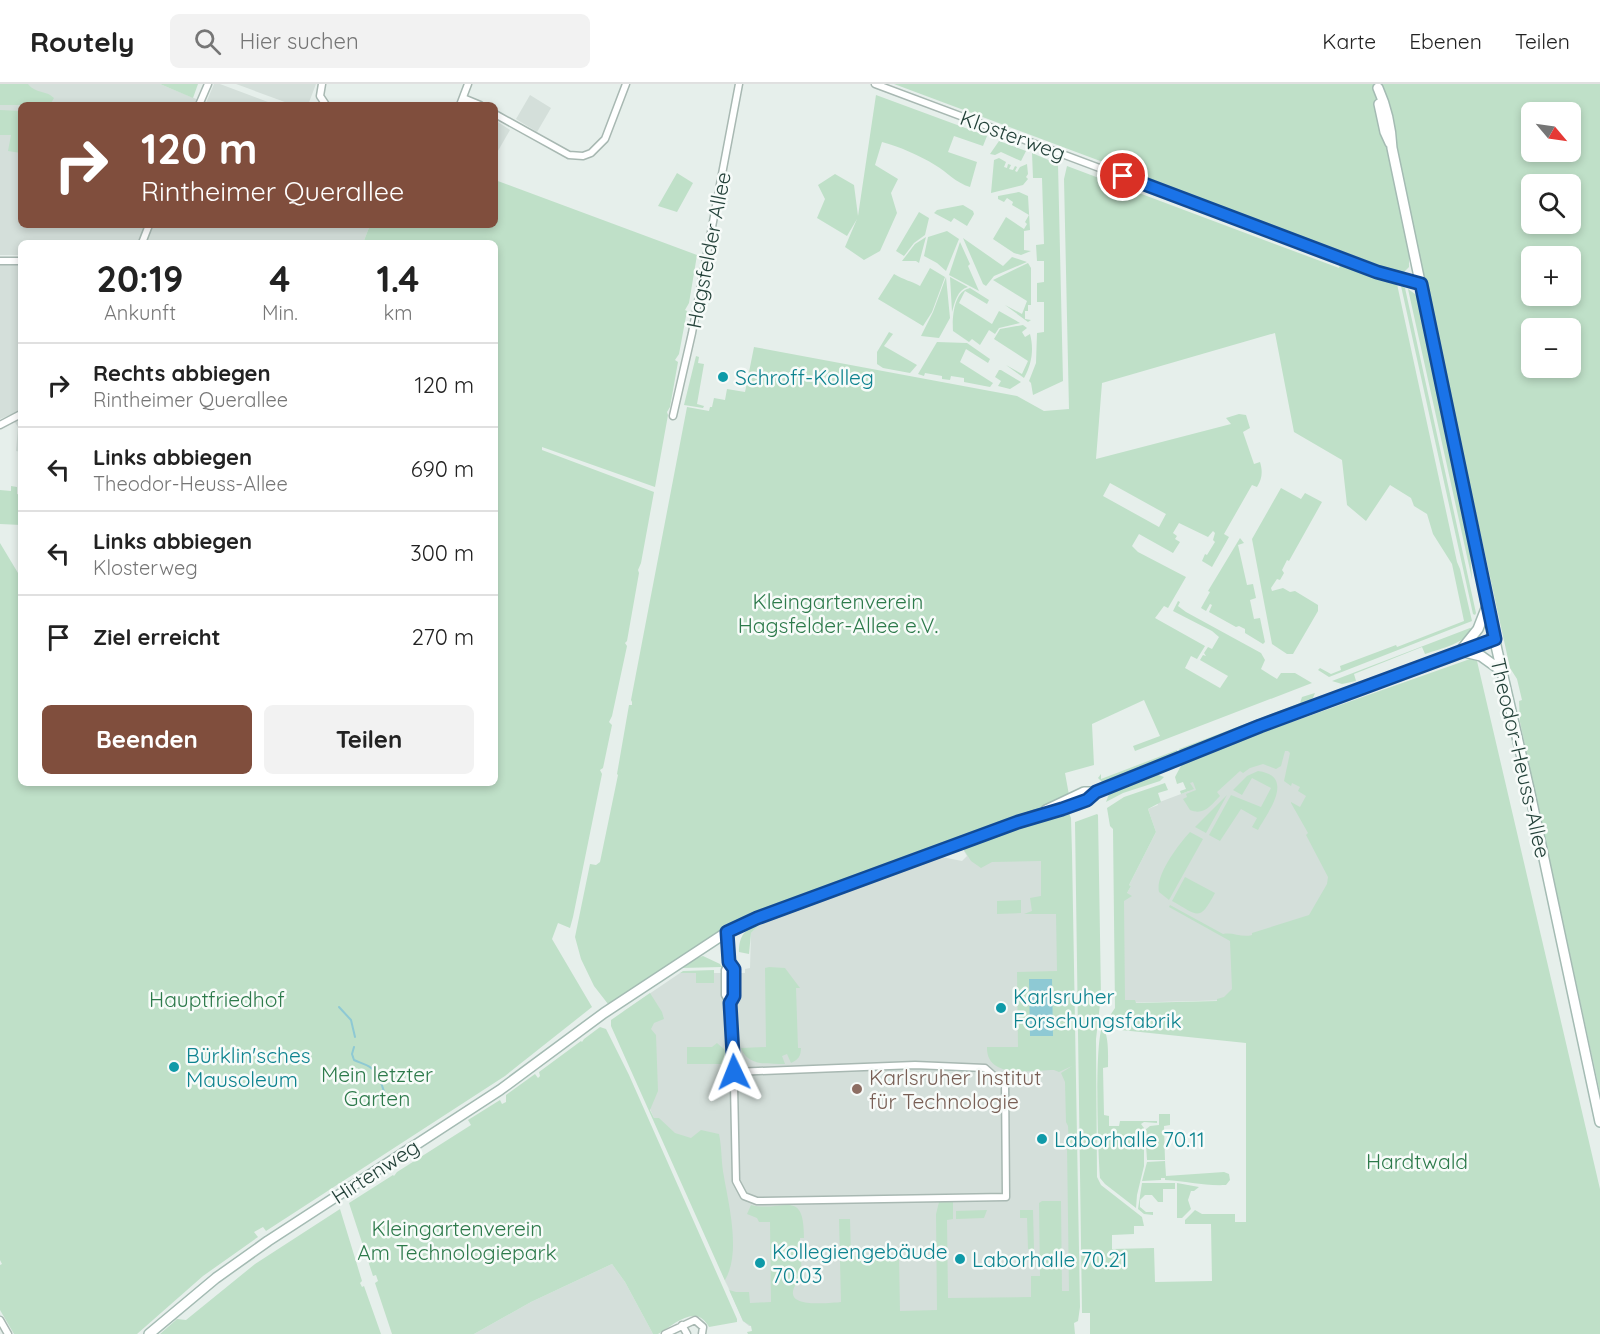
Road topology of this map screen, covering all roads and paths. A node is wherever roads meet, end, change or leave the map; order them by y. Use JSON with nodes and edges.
{"nodes":[{"id":1,"x":208,"y":84,"type":"edge"},
{"id":2,"x":322,"y":84,"type":"edge"},
{"id":3,"x":468,"y":84,"type":"edge"},
{"id":4,"x":626,"y":84,"type":"edge"},
{"id":5,"x":739,"y":84,"type":"edge"},
{"id":6,"x":875,"y":84,"type":"edge"},
{"id":7,"x":1378,"y":86,"type":"edge"},
{"id":8,"x":200,"y":102,"type":"edge"},
{"id":9,"x":324,"y":102,"type":"edge"},
{"id":10,"x":462,"y":102,"type":"edge"},
{"id":11,"x":498,"y":116,"type":"edge"},
{"id":12,"x":0,"y":261,"type":"edge"},
{"id":13,"x":18,"y":261,"type":"edge"},
{"id":14,"x":1421,"y":284,"type":"junction"},
{"id":15,"x":18,"y":416,"type":"edge"},
{"id":16,"x":673,"y":416,"type":"dead end"},
{"id":17,"x":0,"y":425,"type":"edge"},
{"id":18,"x":1488,"y":604,"type":"junction"},
{"id":19,"x":1495,"y":639,"type":"junction"},
{"id":20,"x":1460,"y":651,"type":"junction"},
{"id":21,"x":1502,"y":671,"type":"junction"},
{"id":22,"x":727,"y":932,"type":"junction"},
{"id":23,"x":734,"y":1072,"type":"junction"},
{"id":24,"x":1600,"y":1122,"type":"edge"},
{"id":25,"x":0,"y":1320,"type":"edge"},
{"id":26,"x":682,"y":1325,"type":"junction"},
{"id":27,"x":8,"y":1334,"type":"edge"},
{"id":28,"x":149,"y":1334,"type":"edge"},
{"id":29,"x":666,"y":1334,"type":"edge"},
{"id":30,"x":687,"y":1334,"type":"edge"},
{"id":31,"x":702,"y":1334,"type":"edge"}],
"edges":[{"from":1,"to":8,"type":"street"},
{"from":2,"to":9,"type":"street"},
{"from":3,"to":10,"type":"street"},
{"from":4,"to":11,"type":"street"},
{"from":5,"to":16,"type":"street","name":"Hagsfelder Allee"},
{"from":6,"to":14,"type":"street","name":"Klosterweg"},
{"from":7,"to":14,"type":"street","name":"Theodor-Heuss-Allee"},
{"from":12,"to":13,"type":"street"},
{"from":14,"to":18,"type":"street","name":"Theodor-Heuss-Allee"},
{"from":15,"to":17,"type":"street"},
{"from":18,"to":19,"type":"street","name":"Theodor-Heuss-Allee"},
{"from":18,"to":20,"type":"street"},
{"from":19,"to":20,"type":"street","name":"Hirtenweg"},
{"from":19,"to":21,"type":"street","name":"Theodor-Heuss-Allee"},
{"from":20,"to":21,"type":"street"},
{"from":20,"to":22,"type":"street","name":"Hirtenweg"},
{"from":21,"to":24,"type":"street","name":"Theodor-Heuss-Allee"},
{"from":22,"to":23,"type":"street"},
{"from":22,"to":28,"type":"street","name":"Hirtenweg"},
{"from":23,"to":23,"type":"street"},
{"from":25,"to":27,"type":"street"},
{"from":26,"to":29,"type":"street"},
{"from":26,"to":30,"type":"street"},
{"from":26,"to":31,"type":"street"}]}
